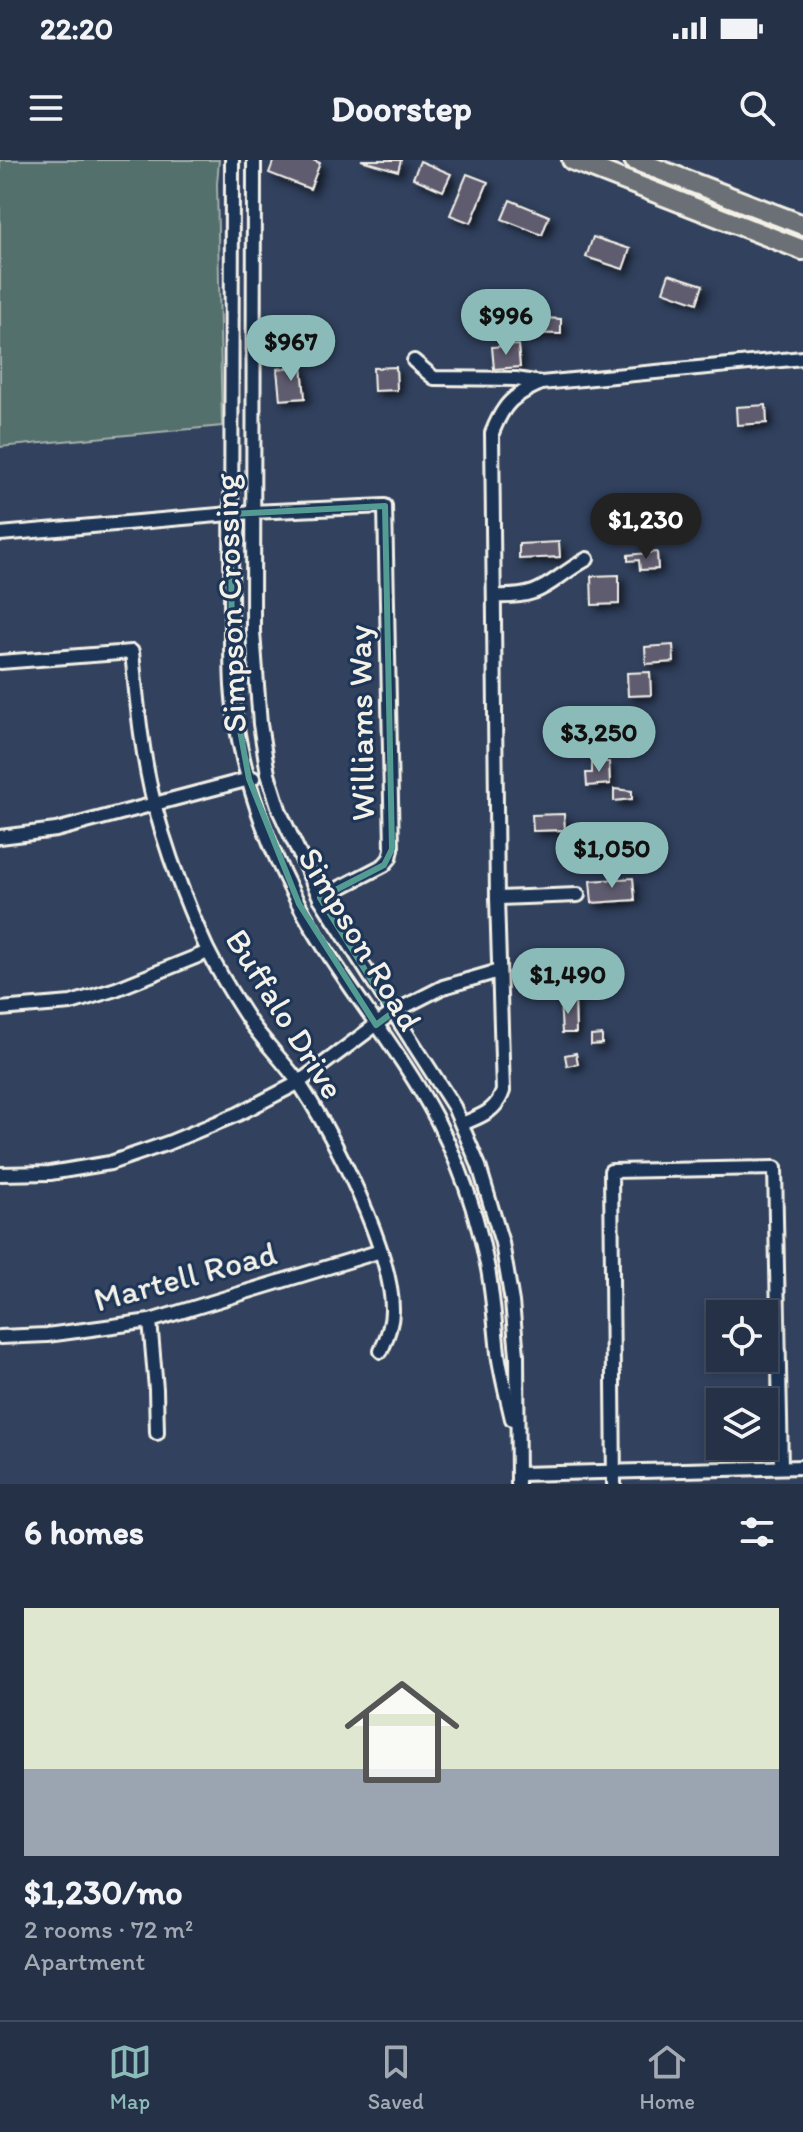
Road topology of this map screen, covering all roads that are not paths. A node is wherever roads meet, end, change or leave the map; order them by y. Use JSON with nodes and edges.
{"nodes":[{"id":1,"x":232,"y":160,"type":"edge"},
{"id":2,"x":254,"y":160,"type":"edge"},
{"id":3,"x":572,"y":160,"type":"edge"},
{"id":4,"x":634,"y":160,"type":"edge"},
{"id":5,"x":803,"y":225,"type":"edge"},
{"id":6,"x":803,"y":250,"type":"edge"},
{"id":7,"x":803,"y":358,"type":"edge"},
{"id":8,"x":414,"y":361,"type":"dead end"},
{"id":9,"x":541,"y":383,"type":"junction"},
{"id":10,"x":252,"y":512,"type":"junction"},
{"id":11,"x":231,"y":514,"type":"junction"},
{"id":12,"x":0,"y":534,"type":"edge"},
{"id":13,"x":587,"y":559,"type":"dead end"},
{"id":14,"x":494,"y":596,"type":"junction"},
{"id":15,"x":0,"y":662,"type":"edge"},
{"id":16,"x":268,"y":774,"type":"junction"},
{"id":17,"x":249,"y":779,"type":"junction"},
{"id":18,"x":155,"y":805,"type":"junction"},
{"id":19,"x":0,"y":837,"type":"edge"},
{"id":20,"x":578,"y":895,"type":"dead end"},
{"id":21,"x":320,"y":898,"type":"junction"},
{"id":22,"x":497,"y":898,"type":"junction"},
{"id":23,"x":208,"y":952,"type":"junction"},
{"id":24,"x":499,"y":971,"type":"junction"},
{"id":25,"x":0,"y":1009,"type":"edge"},
{"id":26,"x":392,"y":1013,"type":"junction"},
{"id":27,"x":376,"y":1025,"type":"junction"},
{"id":28,"x":298,"y":1083,"type":"junction"},
{"id":29,"x":462,"y":1124,"type":"junction"},
{"id":30,"x":0,"y":1174,"type":"edge"},
{"id":31,"x":381,"y":1251,"type":"junction"},
{"id":32,"x":150,"y":1321,"type":"junction"},
{"id":33,"x":0,"y":1337,"type":"edge"},
{"id":34,"x":381,"y":1351,"type":"dead end"},
{"id":35,"x":157,"y":1433,"type":"dead end"},
{"id":36,"x":517,"y":1441,"type":"junction"},
{"id":37,"x":781,"y":1467,"type":"junction"},
{"id":38,"x":803,"y":1467,"type":"edge"},
{"id":39,"x":614,"y":1478,"type":"edge"},
{"id":40,"x":518,"y":1479,"type":"edge"}],
"edges":[{"from":1,"to":11,"type":"street","name":"Simpson Road"},
{"from":2,"to":10,"type":"street","name":"Simpson Crossing"},
{"from":3,"to":6,"type":"highway"},
{"from":4,"to":5,"type":"highway"},
{"from":7,"to":9,"type":"street"},
{"from":8,"to":9,"type":"street"},
{"from":9,"to":14,"type":"street"},
{"from":10,"to":11,"type":"street"},
{"from":10,"to":16,"type":"street","name":"Simpson Crossing"},
{"from":10,"to":21,"type":"street","name":"Williams Way"},
{"from":11,"to":12,"type":"street"},
{"from":11,"to":17,"type":"street","name":"Simpson Road"},
{"from":13,"to":14,"type":"street"},
{"from":14,"to":22,"type":"street"},
{"from":15,"to":18,"type":"street","name":"Buffalo Drive"},
{"from":16,"to":17,"type":"street"},
{"from":16,"to":21,"type":"street","name":"Simpson Crossing"},
{"from":17,"to":18,"type":"street"},
{"from":17,"to":27,"type":"street","name":"Simpson Road"},
{"from":18,"to":19,"type":"street"},
{"from":18,"to":23,"type":"street","name":"Buffalo Drive"},
{"from":20,"to":22,"type":"street"},
{"from":21,"to":26,"type":"street","name":"Simpson Crossing"},
{"from":22,"to":24,"type":"street"},
{"from":23,"to":25,"type":"street"},
{"from":23,"to":28,"type":"street","name":"Buffalo Drive"},
{"from":24,"to":26,"type":"street"},
{"from":24,"to":29,"type":"street"},
{"from":26,"to":27,"type":"street"},
{"from":26,"to":29,"type":"street","name":"Simpson Road"},
{"from":27,"to":28,"type":"street"},
{"from":27,"to":36,"type":"street","name":"Simpson Road"},
{"from":28,"to":30,"type":"street"},
{"from":28,"to":31,"type":"street","name":"Buffalo Drive"},
{"from":29,"to":36,"type":"street","name":"Simpson Road"},
{"from":31,"to":32,"type":"street","name":"Martell Road"},
{"from":31,"to":34,"type":"street","name":"Buffalo Drive"},
{"from":32,"to":33,"type":"street","name":"Martell Road"},
{"from":32,"to":35,"type":"street"},
{"from":36,"to":40,"type":"street","name":"Simpson Road"},
{"from":37,"to":38,"type":"street"},
{"from":37,"to":39,"type":"street"},
{"from":37,"to":39,"type":"street"},
{"from":39,"to":40,"type":"street"}]}
